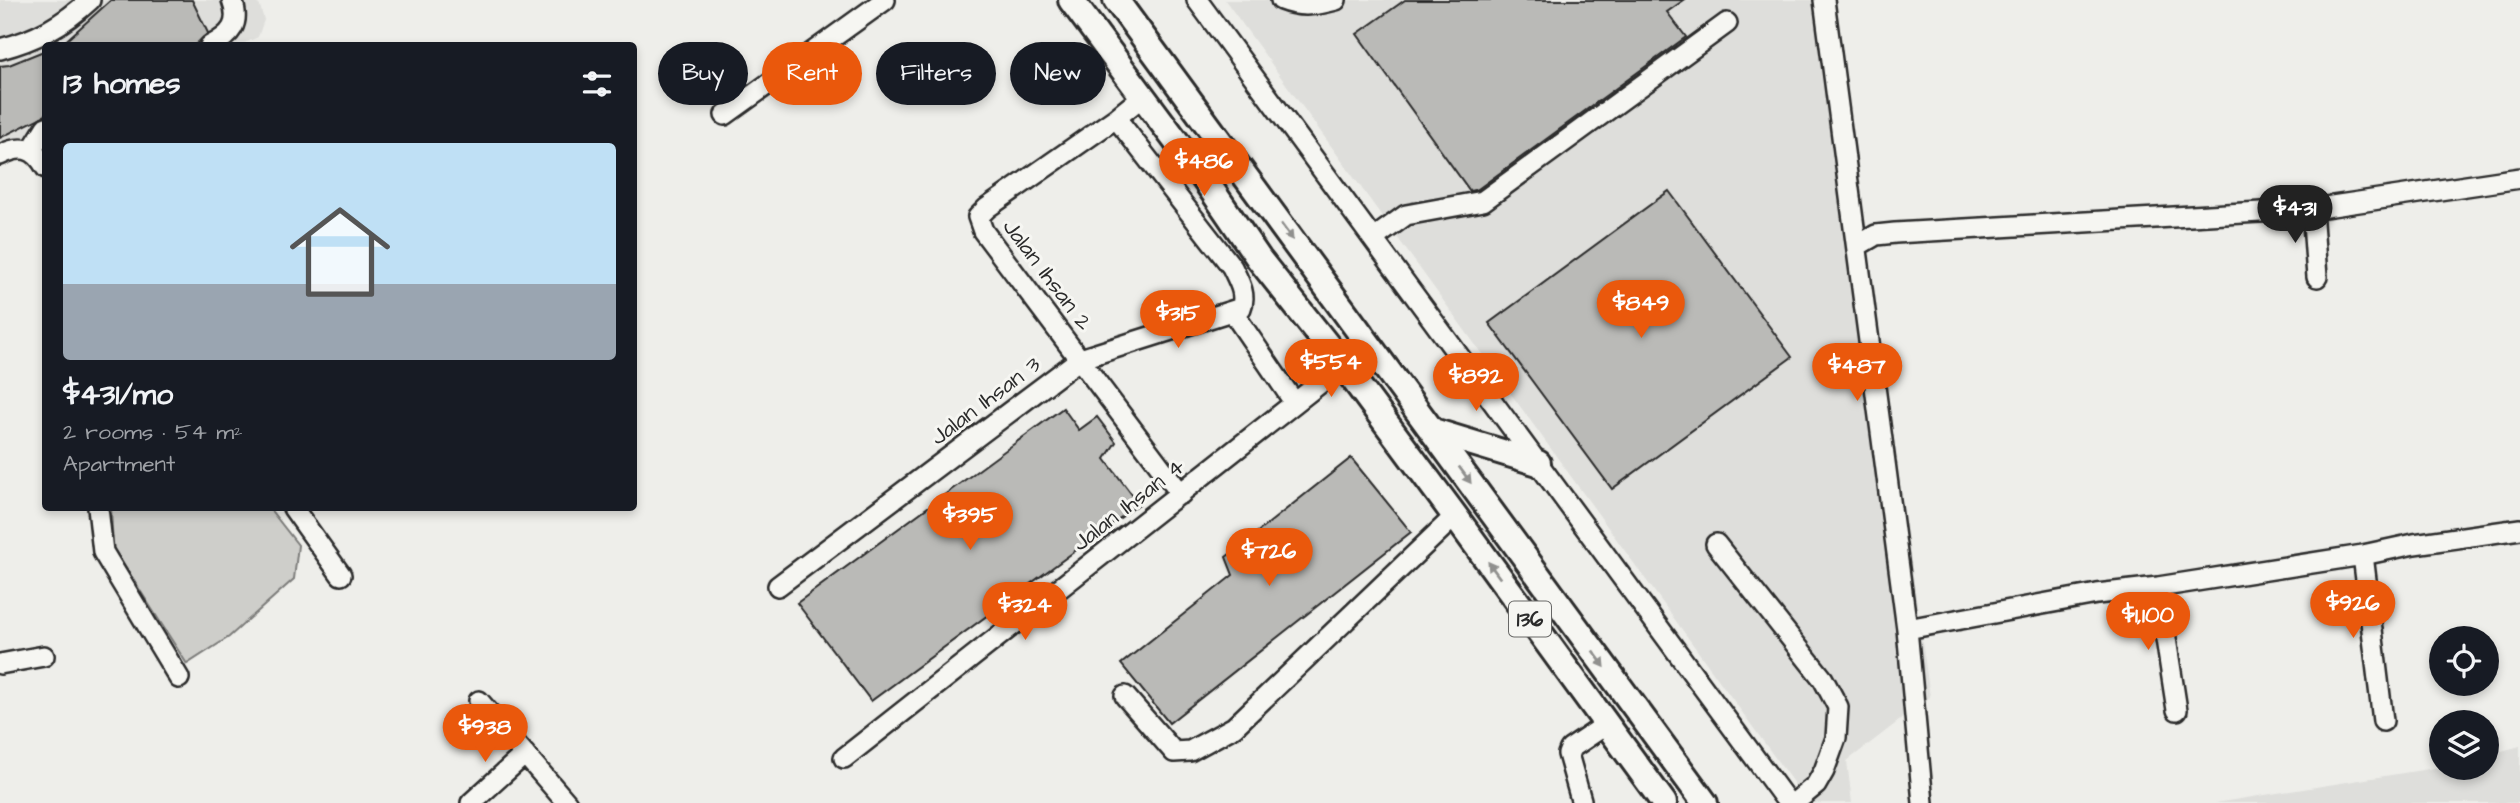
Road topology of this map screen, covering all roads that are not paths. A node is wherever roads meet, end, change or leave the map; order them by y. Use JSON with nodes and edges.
{"nodes":[{"id":1,"x":90,"y":0,"type":"edge"},
{"id":2,"x":232,"y":0,"type":"edge"},
{"id":3,"x":885,"y":0,"type":"edge"},
{"id":4,"x":1071,"y":0,"type":"edge"},
{"id":5,"x":1197,"y":0,"type":"edge"},
{"id":6,"x":1281,"y":0,"type":"edge"},
{"id":7,"x":1336,"y":0,"type":"edge"},
{"id":8,"x":1824,"y":0,"type":"edge"},
{"id":9,"x":1121,"y":3,"type":"edge"},
{"id":10,"x":1727,"y":23,"type":"dead end"},
{"id":11,"x":218,"y":42,"type":"edge"},
{"id":12,"x":0,"y":49,"type":"edge"},
{"id":13,"x":1143,"y":96,"type":"junction"},
{"id":14,"x":725,"y":114,"type":"dead end"},
{"id":15,"x":1116,"y":118,"type":"junction"},
{"id":16,"x":42,"y":133,"type":"edge"},
{"id":17,"x":31,"y":151,"type":"junction"},
{"id":18,"x":0,"y":155,"type":"edge"},
{"id":19,"x":42,"y":163,"type":"edge"},
{"id":20,"x":2520,"y":178,"type":"edge"},
{"id":21,"x":2312,"y":209,"type":"junction"},
{"id":22,"x":1373,"y":239,"type":"junction"},
{"id":23,"x":1857,"y":246,"type":"junction"},
{"id":24,"x":2317,"y":277,"type":"dead end"},
{"id":25,"x":1238,"y":306,"type":"junction"},
{"id":26,"x":1080,"y":359,"type":"junction"},
{"id":27,"x":1343,"y":365,"type":"junction"},
{"id":28,"x":1294,"y":402,"type":"junction"},
{"id":29,"x":1433,"y":431,"type":"junction"},
{"id":30,"x":1538,"y":463,"type":"junction"},
{"id":31,"x":1181,"y":495,"type":"junction"},
{"id":32,"x":99,"y":511,"type":"edge"},
{"id":33,"x":295,"y":511,"type":"edge"},
{"id":34,"x":1455,"y":516,"type":"junction"},
{"id":35,"x":2520,"y":529,"type":"edge"},
{"id":36,"x":1716,"y":544,"type":"dead end"},
{"id":37,"x":2364,"y":555,"type":"junction"},
{"id":38,"x":341,"y":575,"type":"dead end"},
{"id":39,"x":778,"y":586,"type":"dead end"},
{"id":40,"x":2158,"y":587,"type":"junction"},
{"id":41,"x":1907,"y":629,"type":"junction"},
{"id":42,"x":44,"y":656,"type":"dead end"},
{"id":43,"x":0,"y":664,"type":"edge"},
{"id":44,"x":179,"y":678,"type":"dead end"},
{"id":45,"x":1125,"y":696,"type":"dead end"},
{"id":46,"x":479,"y":701,"type":"dead end"},
{"id":47,"x":2177,"y":710,"type":"dead end"},
{"id":48,"x":2383,"y":721,"type":"dead end"},
{"id":49,"x":1607,"y":724,"type":"junction"},
{"id":50,"x":525,"y":754,"type":"junction"},
{"id":51,"x":844,"y":758,"type":"dead end"},
{"id":52,"x":1581,"y":800,"type":"dead end"},
{"id":53,"x":471,"y":803,"type":"edge"},
{"id":54,"x":567,"y":803,"type":"edge"},
{"id":55,"x":1664,"y":803,"type":"edge"},
{"id":56,"x":1705,"y":803,"type":"edge"},
{"id":57,"x":1788,"y":803,"type":"edge"},
{"id":58,"x":1794,"y":803,"type":"edge"},
{"id":59,"x":1923,"y":803,"type":"edge"}],
"edges":[{"from":1,"to":12,"type":"street"},
{"from":2,"to":11,"type":"street"},
{"from":3,"to":14,"type":"street"},
{"from":4,"to":13,"type":"main road","number":"136"},
{"from":5,"to":22,"type":"street"},
{"from":6,"to":7,"type":"street"},
{"from":8,"to":23,"type":"street"},
{"from":9,"to":29,"type":"main road","number":"136","one_way":true},
{"from":10,"to":22,"type":"street"},
{"from":13,"to":15,"type":"street"},
{"from":13,"to":27,"type":"main road","number":"136"},
{"from":15,"to":25,"type":"street"},
{"from":15,"to":26,"type":"street","name":"Jalan Ihsan 2"},
{"from":16,"to":17,"type":"street"},
{"from":17,"to":18,"type":"street"},
{"from":17,"to":19,"type":"street"},
{"from":20,"to":21,"type":"street"},
{"from":21,"to":23,"type":"street"},
{"from":21,"to":24,"type":"street"},
{"from":22,"to":30,"type":"street"},
{"from":23,"to":41,"type":"street"},
{"from":25,"to":26,"type":"street","name":"Jalan Ihsan 3"},
{"from":25,"to":28,"type":"street"},
{"from":26,"to":31,"type":"street","name":"Jalan Ihsan 2"},
{"from":26,"to":39,"type":"street","name":"Jalan Ihsan 3"},
{"from":27,"to":28,"type":"street","name":"Jalan Ihsan 4"},
{"from":27,"to":34,"type":"main road","number":"136"},
{"from":28,"to":31,"type":"street","name":"Jalan Ihsan 4"},
{"from":29,"to":30,"type":"main road"},
{"from":29,"to":56,"type":"main road","number":"136","one_way":true},
{"from":30,"to":57,"type":"street"},
{"from":31,"to":51,"type":"street","name":"Jalan Ihsan 4"},
{"from":32,"to":44,"type":"street"},
{"from":33,"to":38,"type":"street"},
{"from":34,"to":45,"type":"street"},
{"from":49,"to":34,"type":"main road","number":"136","one_way":true},
{"from":35,"to":37,"type":"street"},
{"from":36,"to":58,"type":"street"},
{"from":37,"to":40,"type":"street"},
{"from":37,"to":48,"type":"street"},
{"from":40,"to":41,"type":"street"},
{"from":40,"to":47,"type":"street"},
{"from":41,"to":59,"type":"street"},
{"from":42,"to":43,"type":"street"},
{"from":46,"to":50,"type":"street"},
{"from":49,"to":52,"type":"street"},
{"from":49,"to":55,"type":"main road","number":"136"},
{"from":50,"to":53,"type":"street"},
{"from":50,"to":54,"type":"street"}]}
